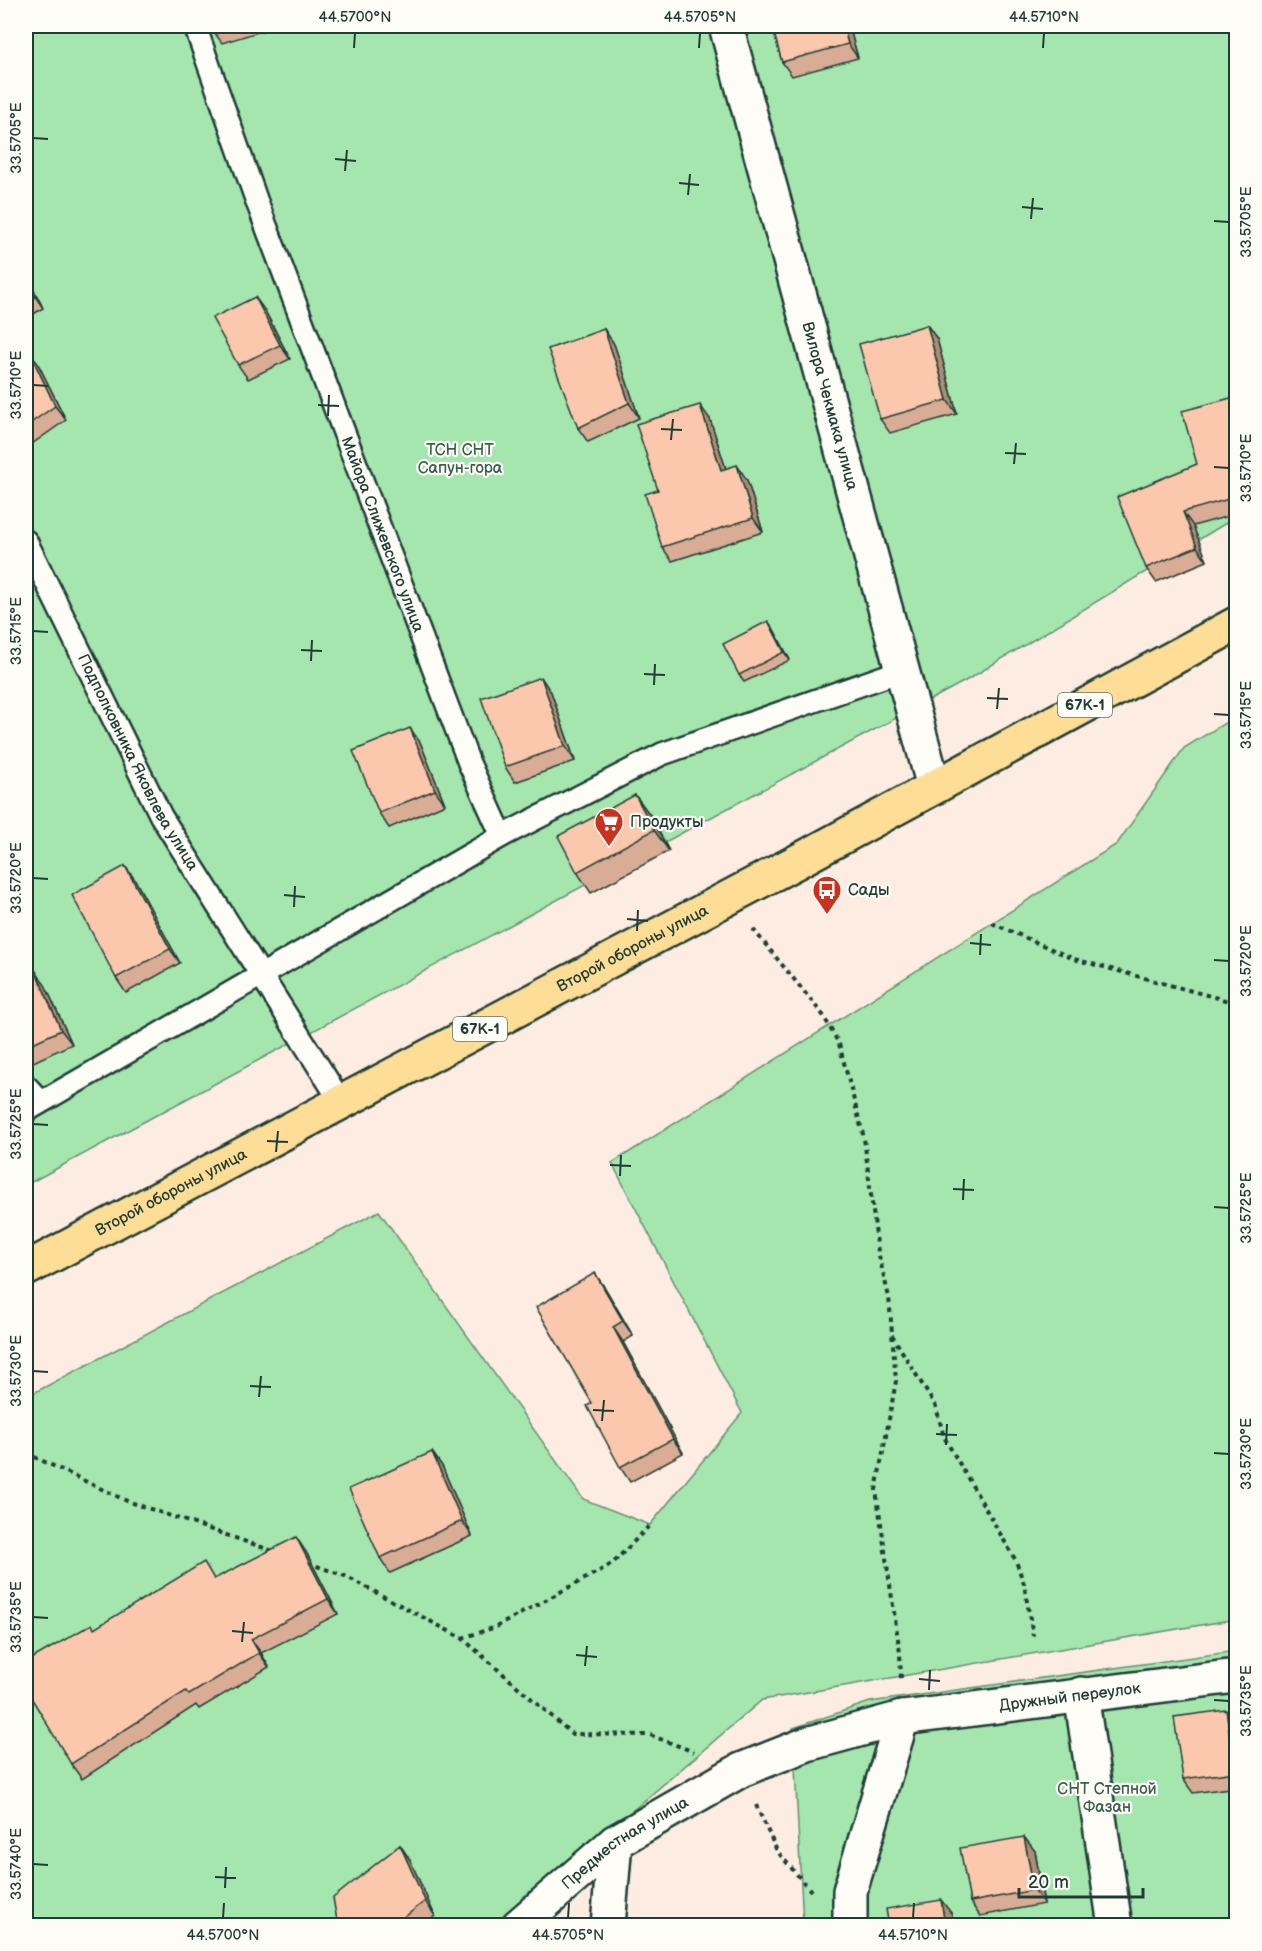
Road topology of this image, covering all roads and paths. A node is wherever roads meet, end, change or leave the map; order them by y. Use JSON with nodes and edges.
{"nodes":[{"id":1,"x":195,"y":26,"type":"edge"},
{"id":2,"x":726,"y":26,"type":"edge"},
{"id":3,"x":26,"y":541,"type":"edge"},
{"id":4,"x":1236,"y":624,"type":"edge"},
{"id":5,"x":903,"y":670,"type":"junction"},
{"id":6,"x":934,"y":788,"type":"junction"},
{"id":7,"x":502,"y":836,"type":"junction"},
{"id":8,"x":729,"y":897,"type":"junction"},
{"id":9,"x":992,"y":923,"type":"dead end"},
{"id":10,"x":262,"y":976,"type":"junction"},
{"id":11,"x":1236,"y":1003,"type":"edge"},
{"id":12,"x":26,"y":1086,"type":"edge"},
{"id":13,"x":341,"y":1102,"type":"junction"},
{"id":14,"x":33,"y":1106,"type":"edge"},
{"id":15,"x":26,"y":1269,"type":"edge"},
{"id":16,"x":892,"y":1334,"type":"junction"},
{"id":17,"x":26,"y":1453,"type":"edge"},
{"id":18,"x":650,"y":1525,"type":"dead end"},
{"id":19,"x":280,"y":1553,"type":"edge"},
{"id":20,"x":302,"y":1561,"type":"edge"},
{"id":21,"x":1033,"y":1636,"type":"dead end"},
{"id":22,"x":462,"y":1638,"type":"junction"},
{"id":23,"x":1236,"y":1676,"type":"edge"},
{"id":24,"x":1081,"y":1694,"type":"junction"},
{"id":25,"x":903,"y":1718,"type":"junction"},
{"id":26,"x":741,"y":1770,"type":"junction"},
{"id":27,"x":615,"y":1842,"type":"junction"},
{"id":28,"x":812,"y":1893,"type":"dead end"},
{"id":29,"x":518,"y":1926,"type":"edge"},
{"id":30,"x":608,"y":1926,"type":"edge"},
{"id":31,"x":850,"y":1926,"type":"edge"},
{"id":32,"x":1115,"y":1926,"type":"edge"}],
"edges":[{"from":1,"to":7,"type":"lane","name":"Майора Слижевского улица"},
{"from":2,"to":5,"type":"street","name":"Вилора Чекмака улица"},
{"from":3,"to":10,"type":"lane","name":"Подполковника Яковлева улица"},
{"from":4,"to":6,"type":"main road","name":"Второй обороны улица","number":"67К-1"},
{"from":5,"to":6,"type":"street","name":"Вилора Чекмака улица"},
{"from":5,"to":7,"type":"lane"},
{"from":6,"to":8,"type":"main road","name":"Второй обороны улица","number":"67К-1"},
{"from":7,"to":10,"type":"lane"},
{"from":8,"to":13,"type":"main road","name":"Второй обороны улица","number":"67К-1"},
{"from":8,"to":16,"type":"path"},
{"from":9,"to":11,"type":"path"},
{"from":10,"to":13,"type":"lane","name":"Подполковника Яковлева улица"},
{"from":10,"to":14,"type":"lane"},
{"from":12,"to":14,"type":"lane"},
{"from":13,"to":15,"type":"main road","name":"Второй обороны улица","number":"67К-1"},
{"from":16,"to":21,"type":"path"},
{"from":16,"to":25,"type":"path"},
{"from":17,"to":19,"type":"path"},
{"from":18,"to":22,"type":"path"},
{"from":20,"to":22,"type":"path"},
{"from":22,"to":26,"type":"path"},
{"from":23,"to":24,"type":"street","name":"Дружный переулок"},
{"from":24,"to":25,"type":"street","name":"Дружный переулок"},
{"from":24,"to":32,"type":"street"},
{"from":25,"to":26,"type":"street","name":"Дружный переулок"},
{"from":25,"to":31,"type":"street"},
{"from":26,"to":27,"type":"street","name":"Предместная улица"},
{"from":26,"to":28,"type":"path"},
{"from":27,"to":29,"type":"street","name":"Предместная улица"},
{"from":27,"to":30,"type":"street"}]}
